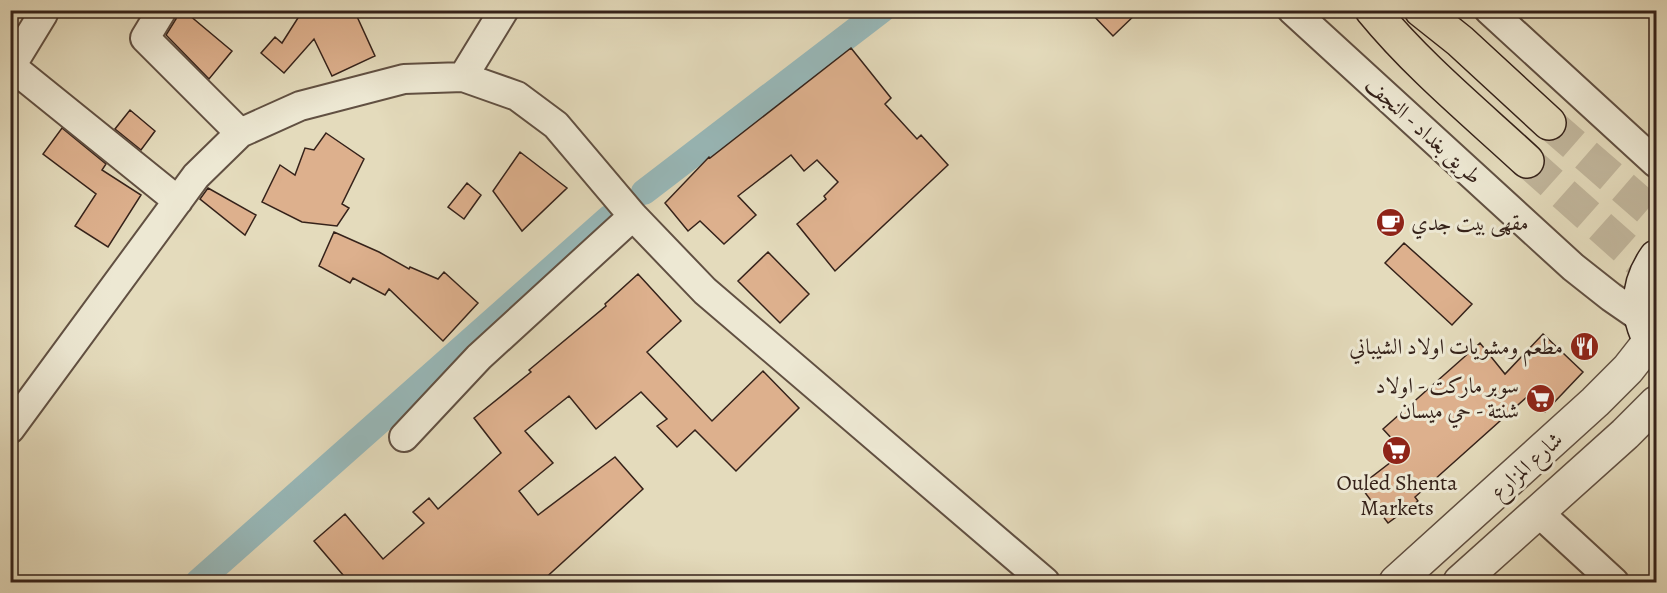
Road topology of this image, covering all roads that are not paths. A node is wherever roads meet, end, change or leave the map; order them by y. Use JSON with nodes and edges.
{"nodes":[{"id":1,"x":162,"y":10,"type":"edge"},
{"id":2,"x":504,"y":10,"type":"edge"},
{"id":3,"x":1292,"y":10,"type":"edge"},
{"id":4,"x":1372,"y":10,"type":"edge"},
{"id":5,"x":1420,"y":10,"type":"edge"},
{"id":6,"x":1489,"y":10,"type":"edge"},
{"id":7,"x":44,"y":14,"type":"dead end"},
{"id":8,"x":11,"y":67,"type":"edge"},
{"id":9,"x":463,"y":77,"type":"junction"},
{"id":10,"x":1549,"y":123,"type":"tunnel mouth"},
{"id":11,"x":240,"y":133,"type":"junction"},
{"id":12,"x":1527,"y":161,"type":"tunnel mouth"},
{"id":13,"x":1656,"y":163,"type":"edge"},
{"id":14,"x":178,"y":201,"type":"junction"},
{"id":15,"x":633,"y":216,"type":"junction"},
{"id":16,"x":1656,"y":257,"type":"edge"},
{"id":17,"x":1649,"y":336,"type":"edge"},
{"id":18,"x":1656,"y":403,"type":"edge"},
{"id":19,"x":10,"y":429,"type":"edge"},
{"id":20,"x":404,"y":437,"type":"dead end"},
{"id":21,"x":1538,"y":512,"type":"junction"},
{"id":22,"x":1045,"y":582,"type":"edge"},
{"id":23,"x":1395,"y":582,"type":"edge"},
{"id":24,"x":1460,"y":582,"type":"edge"},
{"id":25,"x":1614,"y":582,"type":"edge"}],
"edges":[{"from":1,"to":11,"type":"street"},
{"from":2,"to":9,"type":"street"},
{"from":3,"to":17,"type":"street","name":"طريق بغداد - النجف"},
{"from":4,"to":12,"type":"main road","name":"طريق بغداد - النجف"},
{"from":5,"to":10,"type":"main road"},
{"from":6,"to":13,"type":"street"},
{"from":7,"to":8,"type":"street"},
{"from":8,"to":14,"type":"street"},
{"from":9,"to":11,"type":"street"},
{"from":9,"to":15,"type":"street"},
{"from":11,"to":14,"type":"street"},
{"from":14,"to":19,"type":"street"},
{"from":15,"to":20,"type":"street"},
{"from":15,"to":22,"type":"street"},
{"from":16,"to":17,"type":"street"},
{"from":17,"to":23,"type":"street","name":"شارع المزارع"},
{"from":18,"to":21,"type":"street","name":"شارع المزارع"},
{"from":21,"to":24,"type":"street","name":"شارع المزارع"},
{"from":21,"to":25,"type":"street"}]}
